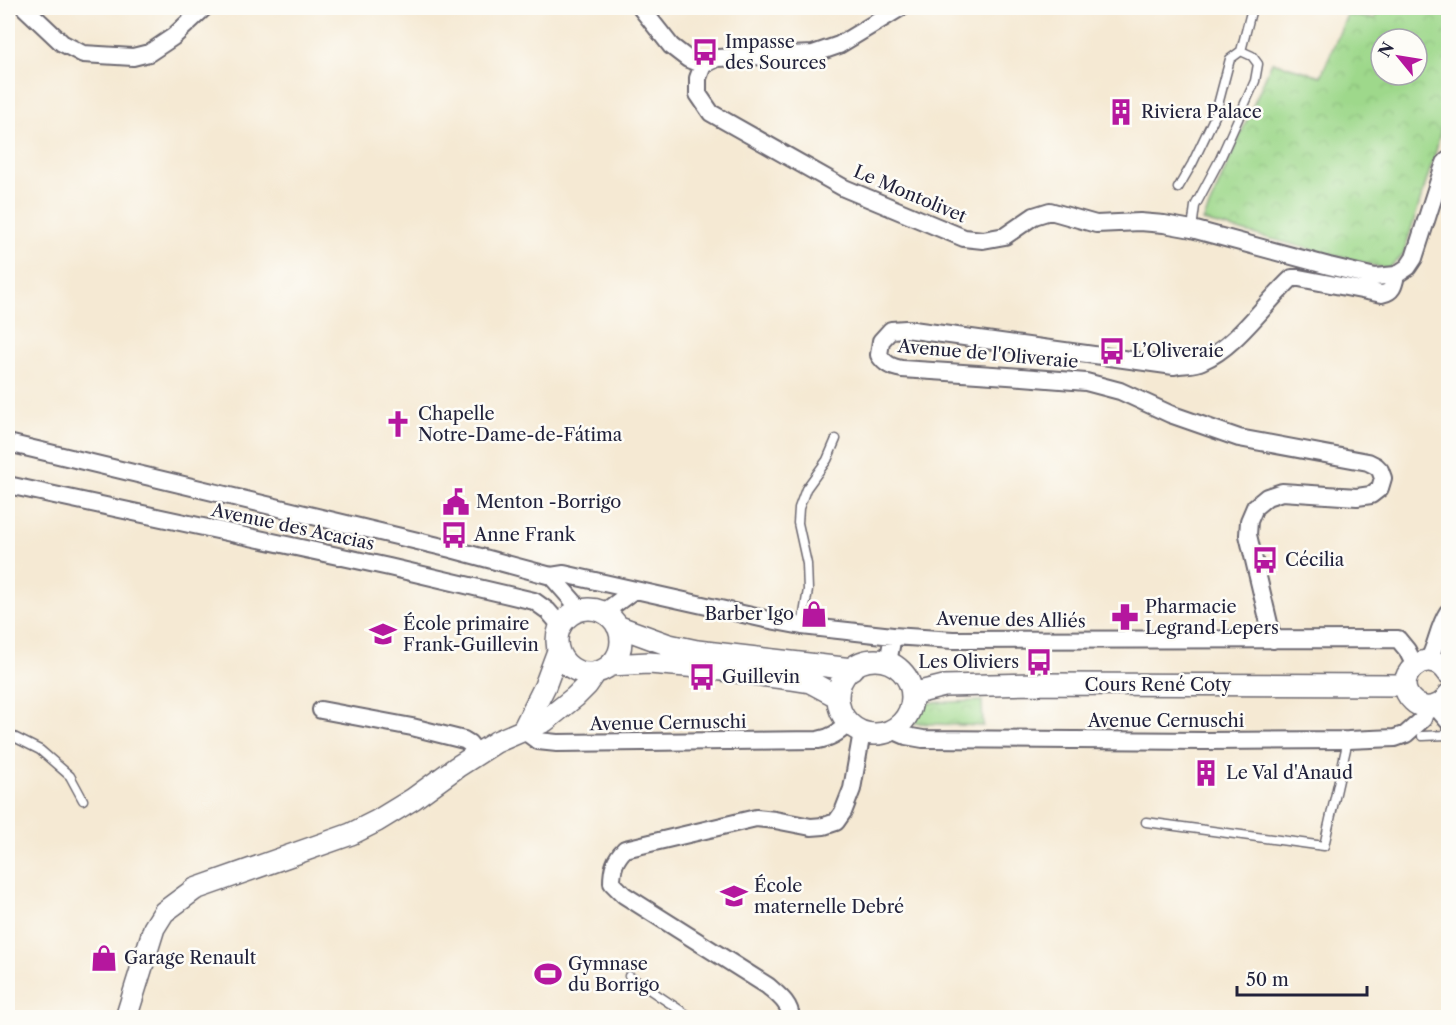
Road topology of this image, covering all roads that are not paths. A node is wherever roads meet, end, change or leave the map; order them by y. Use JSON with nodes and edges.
{"nodes":[{"id":1,"x":25,"y":8,"type":"edge"},
{"id":2,"x":204,"y":8,"type":"edge"},
{"id":3,"x":641,"y":8,"type":"edge"},
{"id":4,"x":900,"y":8,"type":"edge"},
{"id":5,"x":1252,"y":8,"type":"edge"},
{"id":6,"x":1241,"y":51,"type":"junction"},
{"id":7,"x":703,"y":65,"type":"junction"},
{"id":8,"x":1449,"y":160,"type":"edge"},
{"id":9,"x":1178,"y":188,"type":"dead end"},
{"id":10,"x":1192,"y":229,"type":"junction"},
{"id":11,"x":1396,"y":275,"type":"junction"},
{"id":12,"x":836,"y":439,"type":"dead end"},
{"id":13,"x":8,"y":443,"type":"edge"},
{"id":14,"x":8,"y":486,"type":"edge"},
{"id":15,"x":551,"y":576,"type":"junction"},
{"id":16,"x":634,"y":590,"type":"junction"},
{"id":17,"x":581,"y":610,"type":"junction"},
{"id":18,"x":1449,"y":612,"type":"edge"},
{"id":19,"x":610,"y":619,"type":"junction"},
{"id":20,"x":561,"y":626,"type":"junction"},
{"id":21,"x":802,"y":626,"type":"junction"},
{"id":22,"x":894,"y":636,"type":"junction"},
{"id":23,"x":1442,"y":639,"type":"edge"},
{"id":24,"x":1274,"y":640,"type":"junction"},
{"id":25,"x":558,"y":651,"type":"junction"},
{"id":26,"x":888,"y":662,"type":"junction"},
{"id":27,"x":1421,"y":663,"type":"junction"},
{"id":28,"x":603,"y":668,"type":"junction"},
{"id":29,"x":852,"y":669,"type":"junction"},
{"id":30,"x":1449,"y":674,"type":"edge"},
{"id":31,"x":1405,"y":685,"type":"junction"},
{"id":32,"x":912,"y":694,"type":"junction"},
{"id":33,"x":838,"y":697,"type":"junction"},
{"id":34,"x":1440,"y":707,"type":"edge"},
{"id":35,"x":321,"y":710,"type":"dead end"},
{"id":36,"x":855,"y":727,"type":"junction"},
{"id":37,"x":523,"y":730,"type":"junction"},
{"id":38,"x":892,"y":730,"type":"junction"},
{"id":39,"x":8,"y":734,"type":"edge"},
{"id":40,"x":1449,"y":735,"type":"edge"},
{"id":41,"x":1422,"y":736,"type":"dead end"},
{"id":42,"x":1348,"y":740,"type":"junction"},
{"id":43,"x":478,"y":754,"type":"junction"},
{"id":44,"x":83,"y":800,"type":"dead end"},
{"id":45,"x":1146,"y":822,"type":"dead end"},
{"id":46,"x":629,"y":976,"type":"dead end"},
{"id":47,"x":126,"y":1017,"type":"edge"},
{"id":48,"x":692,"y":1017,"type":"edge"},
{"id":49,"x":791,"y":1017,"type":"edge"}],
"edges":[{"from":1,"to":2,"type":"street"},
{"from":3,"to":7,"type":"street"},
{"from":4,"to":7,"type":"street"},
{"from":5,"to":6,"type":"lane"},
{"from":6,"to":9,"type":"lane"},
{"from":6,"to":10,"type":"lane"},
{"from":7,"to":10,"type":"street","name":"Le Montolivet"},
{"from":8,"to":11,"type":"street"},
{"from":10,"to":11,"type":"street","name":"Le Montolivet"},
{"from":11,"to":24,"type":"street","name":"Avenue de l'Oliveraie"},
{"from":12,"to":21,"type":"lane"},
{"from":13,"to":15,"type":"street","name":"Avenue des Acacias"},
{"from":14,"to":20,"type":"street","name":"Avenue des Acacias"},
{"from":15,"to":16,"type":"street","name":"Avenue des Acacias"},
{"from":15,"to":17,"type":"street"},
{"from":16,"to":19,"type":"street"},
{"from":16,"to":21,"type":"street","name":"Avenue des Alliés"},
{"from":17,"to":19,"type":"street"},
{"from":17,"to":20,"type":"street"},
{"from":18,"to":23,"type":"street"},
{"from":19,"to":28,"type":"street"},
{"from":19,"to":29,"type":"street"},
{"from":20,"to":25,"type":"street"},
{"from":21,"to":22,"type":"street","name":"Avenue des Alliés"},
{"from":22,"to":24,"type":"street","name":"Avenue des Alliés"},
{"from":22,"to":26,"type":"street"},
{"from":23,"to":27,"type":"street"},
{"from":24,"to":27,"type":"street","name":"Avenue des Alliés"},
{"from":25,"to":28,"type":"street"},
{"from":25,"to":37,"type":"street"},
{"from":26,"to":29,"type":"street"},
{"from":26,"to":32,"type":"street"},
{"from":27,"to":30,"type":"street"},
{"from":27,"to":31,"type":"street"},
{"from":28,"to":33,"type":"street"},
{"from":28,"to":37,"type":"street"},
{"from":29,"to":33,"type":"street"},
{"from":31,"to":32,"type":"street","name":"Cours René Coty"},
{"from":31,"to":34,"type":"street"},
{"from":32,"to":38,"type":"street"},
{"from":33,"to":36,"type":"street"},
{"from":34,"to":42,"type":"street","name":"Avenue Cernuschi"},
{"from":35,"to":43,"type":"street"},
{"from":36,"to":37,"type":"street","name":"Avenue Cernuschi"},
{"from":36,"to":38,"type":"street"},
{"from":36,"to":49,"type":"street"},
{"from":37,"to":43,"type":"street"},
{"from":38,"to":42,"type":"street","name":"Avenue Cernuschi"},
{"from":39,"to":44,"type":"lane"},
{"from":40,"to":41,"type":"lane"},
{"from":42,"to":45,"type":"lane"},
{"from":43,"to":47,"type":"street"},
{"from":46,"to":48,"type":"lane"}]}
